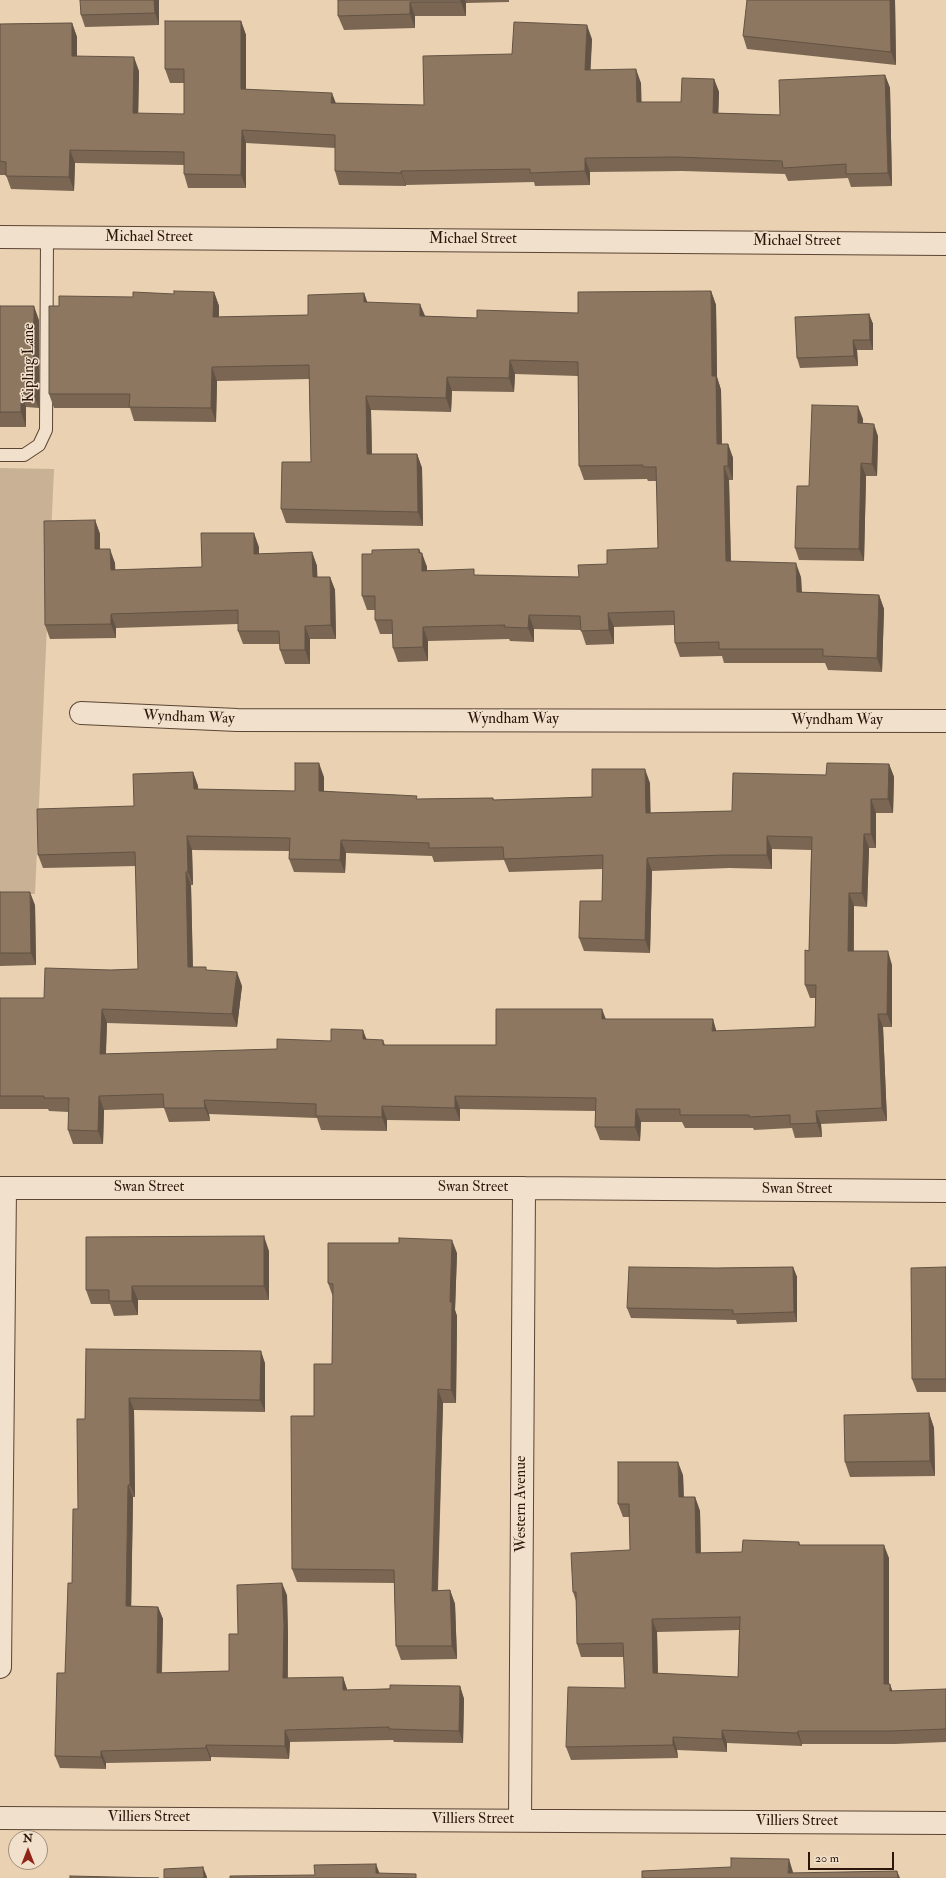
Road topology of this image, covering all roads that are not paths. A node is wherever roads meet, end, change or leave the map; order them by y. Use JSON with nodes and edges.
{"nodes":[{"id":1,"x":0,"y":237,"type":"edge"},
{"id":2,"x":47,"y":237,"type":"junction"},
{"id":3,"x":946,"y":244,"type":"edge"},
{"id":4,"x":0,"y":455,"type":"edge"},
{"id":5,"x":81,"y":713,"type":"dead end"},
{"id":6,"x":946,"y":721,"type":"edge"},
{"id":7,"x":2,"y":1188,"type":"edge"},
{"id":8,"x":524,"y":1188,"type":"junction"},
{"id":9,"x":946,"y":1191,"type":"edge"},
{"id":10,"x":0,"y":1667,"type":"edge"},
{"id":11,"x":0,"y":1818,"type":"edge"},
{"id":12,"x":520,"y":1820,"type":"junction"},
{"id":13,"x":946,"y":1823,"type":"edge"}],
"edges":[{"from":1,"to":2,"type":"street","name":"Michael Street"},
{"from":2,"to":3,"type":"street","name":"Michael Street"},
{"from":2,"to":4,"type":"lane","name":"Kipling Lane"},
{"from":5,"to":6,"type":"street","name":"Wyndham Way"},
{"from":7,"to":8,"type":"street","name":"Swan Street"},
{"from":7,"to":10,"type":"street"},
{"from":8,"to":9,"type":"street","name":"Swan Street"},
{"from":8,"to":12,"type":"street","name":"Western Avenue"},
{"from":11,"to":12,"type":"street","name":"Villiers Street"},
{"from":12,"to":13,"type":"street","name":"Villiers Street"}]}
